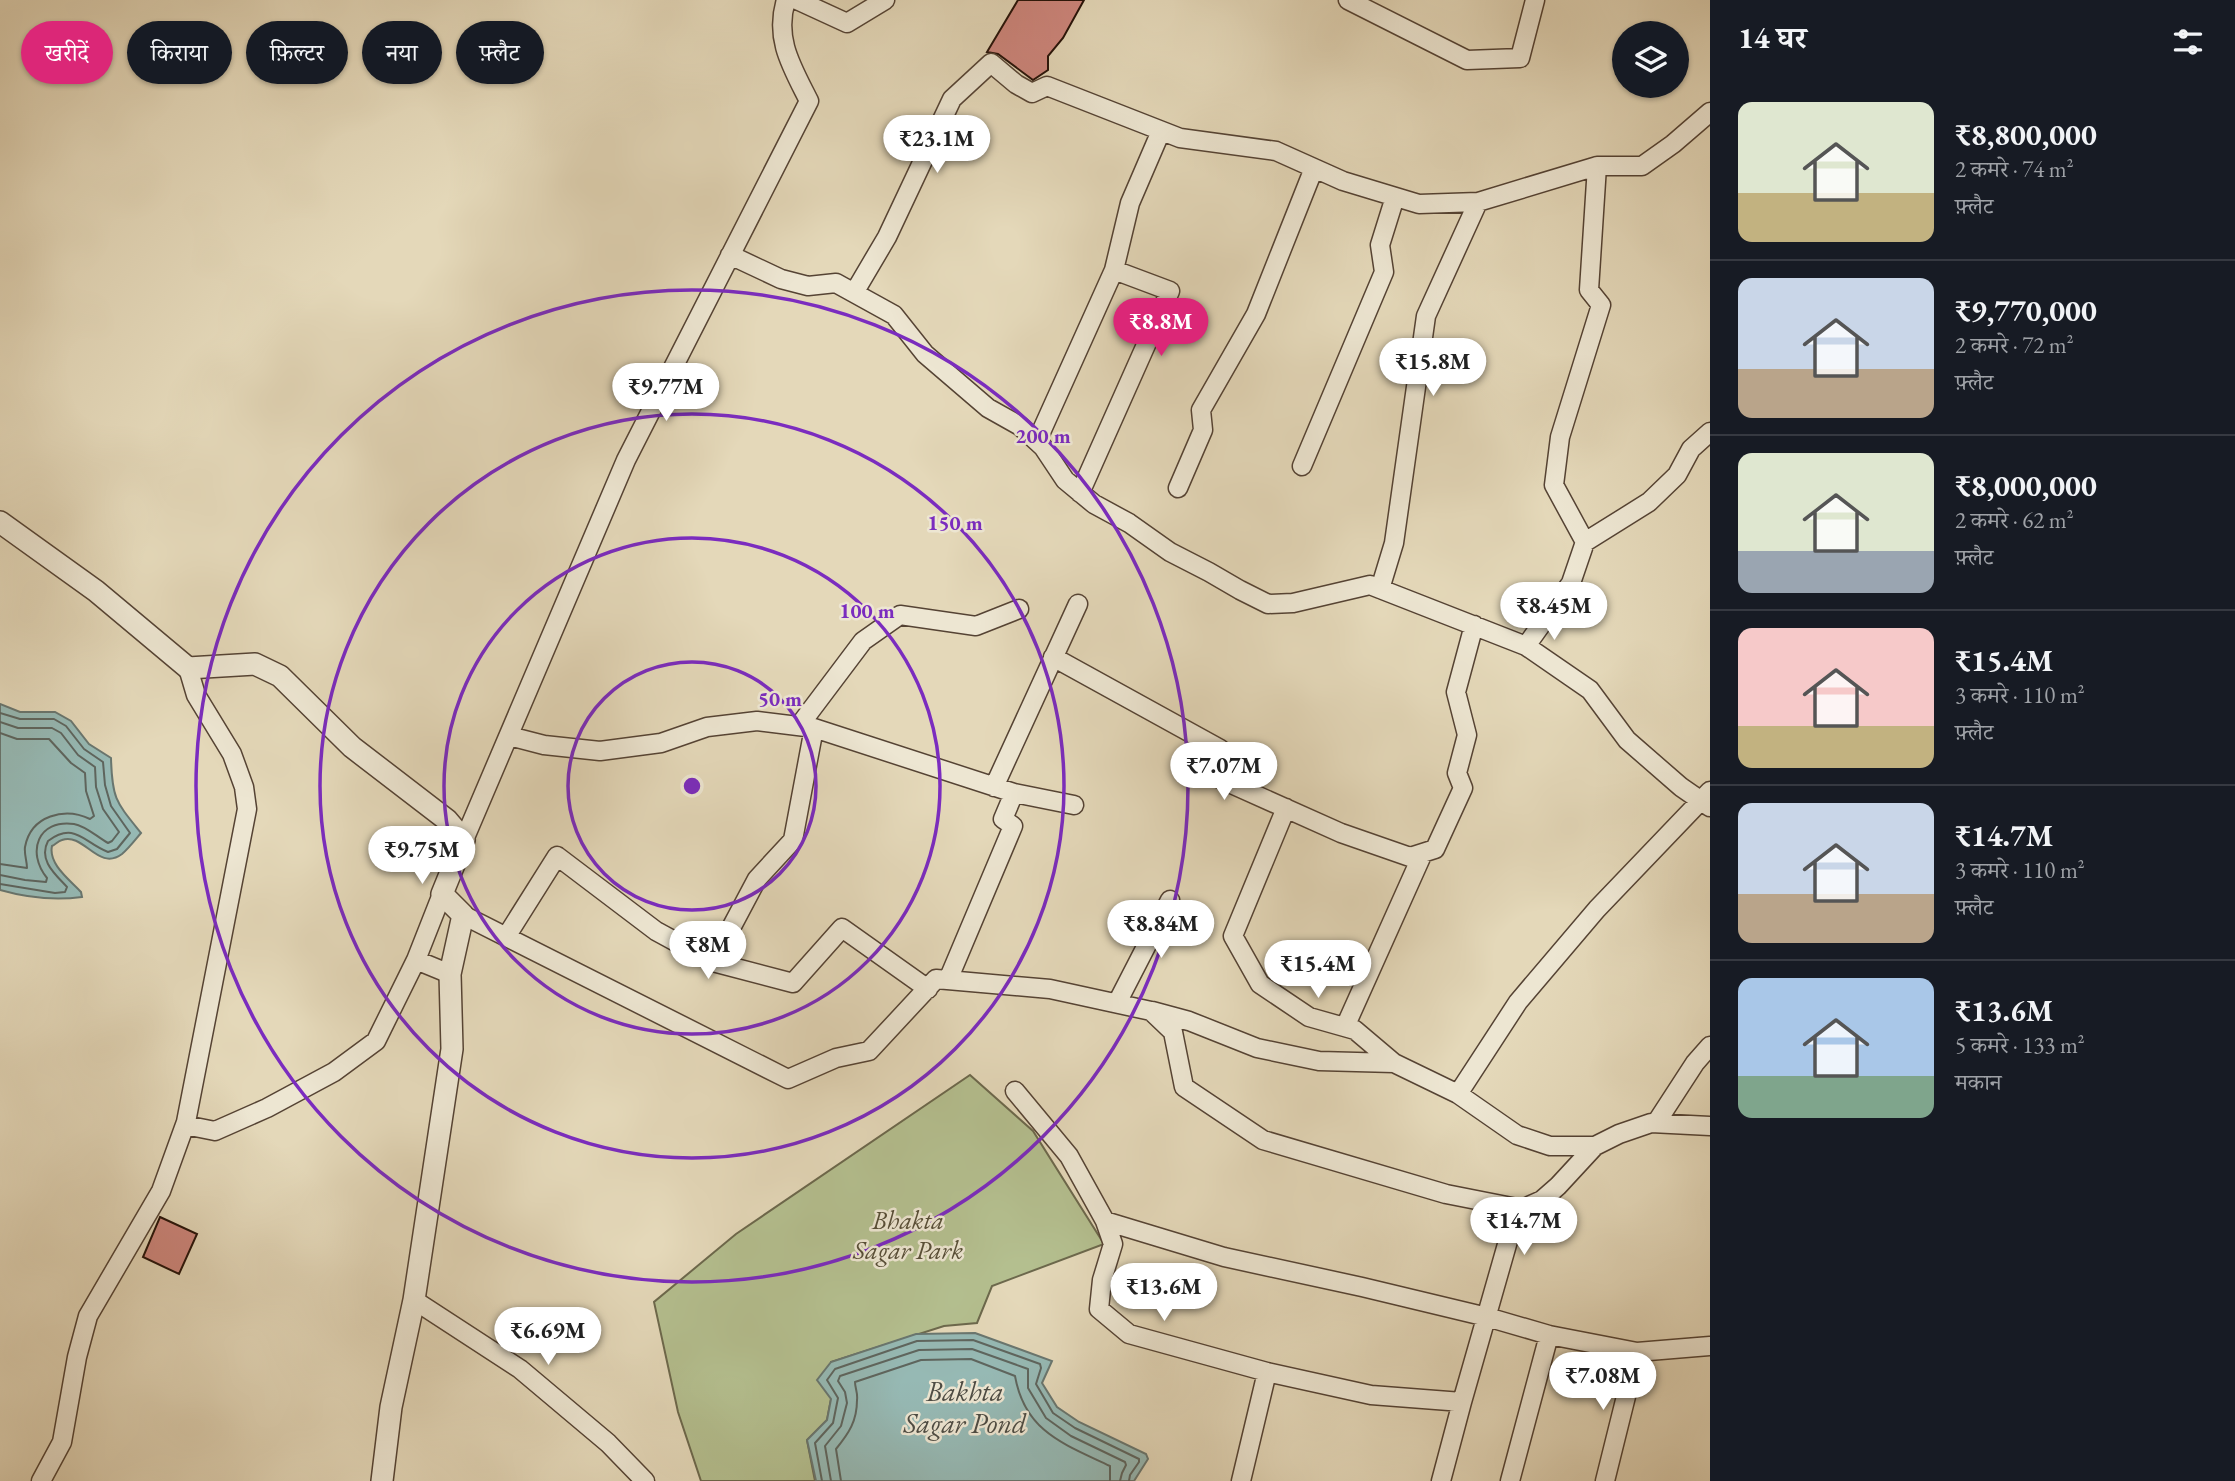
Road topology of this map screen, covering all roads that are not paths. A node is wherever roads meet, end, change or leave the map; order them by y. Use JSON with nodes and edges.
{"nodes":[{"id":1,"x":786,"y":0,"type":"edge"},
{"id":2,"x":797,"y":0,"type":"edge"},
{"id":3,"x":885,"y":0,"type":"edge"},
{"id":4,"x":1348,"y":0,"type":"edge"},
{"id":5,"x":1535,"y":0,"type":"edge"},
{"id":6,"x":1710,"y":112,"type":"edge"},
{"id":7,"x":1161,"y":131,"type":"junction"},
{"id":8,"x":1597,"y":166,"type":"junction"},
{"id":9,"x":1314,"y":168,"type":"junction"},
{"id":10,"x":1395,"y":197,"type":"junction"},
{"id":11,"x":1478,"y":202,"type":"junction"},
{"id":12,"x":730,"y":255,"type":"junction"},
{"id":13,"x":1114,"y":270,"type":"junction"},
{"id":14,"x":854,"y":293,"type":"junction"},
{"id":15,"x":1710,"y":432,"type":"edge"},
{"id":16,"x":1037,"y":441,"type":"junction"},
{"id":17,"x":1302,"y":466,"type":"dead end"},
{"id":18,"x":1178,"y":488,"type":"dead end"},
{"id":19,"x":1080,"y":493,"type":"junction"},
{"id":20,"x":0,"y":522,"type":"edge"},
{"id":21,"x":1584,"y":542,"type":"junction"},
{"id":22,"x":1380,"y":589,"type":"junction"},
{"id":23,"x":1078,"y":604,"type":"dead end"},
{"id":24,"x":1019,"y":609,"type":"dead end"},
{"id":25,"x":1474,"y":625,"type":"junction"},
{"id":26,"x":1526,"y":646,"type":"junction"},
{"id":27,"x":1054,"y":657,"type":"junction"},
{"id":28,"x":188,"y":668,"type":"junction"},
{"id":29,"x":806,"y":727,"type":"junction"},
{"id":30,"x":509,"y":736,"type":"junction"},
{"id":31,"x":994,"y":787,"type":"junction"},
{"id":32,"x":1014,"y":793,"type":"junction"},
{"id":33,"x":1707,"y":799,"type":"edge"},
{"id":34,"x":1074,"y":805,"type":"dead end"},
{"id":35,"x":1286,"y":808,"type":"junction"},
{"id":36,"x":464,"y":840,"type":"junction"},
{"id":37,"x":1423,"y":853,"type":"junction"},
{"id":38,"x":442,"y":894,"type":"junction"},
{"id":39,"x":1170,"y":900,"type":"dead end"},
{"id":40,"x":463,"y":915,"type":"junction"},
{"id":41,"x":506,"y":937,"type":"junction"},
{"id":42,"x":416,"y":960,"type":"junction"},
{"id":43,"x":713,"y":962,"type":"junction"},
{"id":44,"x":450,"y":974,"type":"junction"},
{"id":45,"x":948,"y":980,"type":"junction"},
{"id":46,"x":928,"y":989,"type":"junction"},
{"id":47,"x":1117,"y":1003,"type":"junction"},
{"id":48,"x":1151,"y":1010,"type":"junction"},
{"id":49,"x":1345,"y":1027,"type":"junction"},
{"id":50,"x":1710,"y":1046,"type":"edge"},
{"id":51,"x":1394,"y":1063,"type":"junction"},
{"id":52,"x":1015,"y":1091,"type":"dead end"},
{"id":53,"x":1458,"y":1094,"type":"junction"},
{"id":54,"x":1656,"y":1123,"type":"junction"},
{"id":55,"x":185,"y":1125,"type":"junction"},
{"id":56,"x":1710,"y":1126,"type":"edge"},
{"id":57,"x":1595,"y":1146,"type":"junction"},
{"id":58,"x":1522,"y":1209,"type":"junction"},
{"id":59,"x":1105,"y":1221,"type":"junction"},
{"id":60,"x":414,"y":1300,"type":"junction"},
{"id":61,"x":1487,"y":1317,"type":"junction"},
{"id":62,"x":1549,"y":1335,"type":"junction"},
{"id":63,"x":1710,"y":1346,"type":"edge"},
{"id":64,"x":1637,"y":1352,"type":"junction"},
{"id":65,"x":1267,"y":1372,"type":"junction"},
{"id":66,"x":1462,"y":1402,"type":"junction"},
{"id":67,"x":41,"y":1481,"type":"edge"},
{"id":68,"x":382,"y":1481,"type":"edge"},
{"id":69,"x":645,"y":1481,"type":"edge"},
{"id":70,"x":1241,"y":1481,"type":"edge"},
{"id":71,"x":1441,"y":1481,"type":"edge"},
{"id":72,"x":1510,"y":1481,"type":"edge"},
{"id":73,"x":1605,"y":1481,"type":"edge"}],
"edges":[{"from":1,"to":12,"type":"street"},
{"from":2,"to":3,"type":"street"},
{"from":4,"to":5,"type":"street"},
{"from":6,"to":8,"type":"street"},
{"from":7,"to":9,"type":"street"},
{"from":7,"to":13,"type":"street"},
{"from":7,"to":14,"type":"street"},
{"from":8,"to":11,"type":"street"},
{"from":8,"to":21,"type":"street"},
{"from":9,"to":10,"type":"street"},
{"from":9,"to":18,"type":"street"},
{"from":10,"to":11,"type":"street"},
{"from":10,"to":17,"type":"street"},
{"from":11,"to":22,"type":"street"},
{"from":12,"to":14,"type":"street"},
{"from":12,"to":30,"type":"street"},
{"from":13,"to":16,"type":"street"},
{"from":13,"to":19,"type":"street"},
{"from":14,"to":16,"type":"street"},
{"from":15,"to":21,"type":"street"},
{"from":16,"to":19,"type":"street"},
{"from":19,"to":22,"type":"street"},
{"from":20,"to":28,"type":"street"},
{"from":21,"to":26,"type":"street"},
{"from":22,"to":25,"type":"street"},
{"from":23,"to":27,"type":"street"},
{"from":24,"to":29,"type":"street"},
{"from":25,"to":26,"type":"street"},
{"from":25,"to":37,"type":"street"},
{"from":26,"to":33,"type":"street"},
{"from":27,"to":31,"type":"street"},
{"from":27,"to":35,"type":"street"},
{"from":28,"to":36,"type":"street"},
{"from":28,"to":55,"type":"street"},
{"from":29,"to":30,"type":"street"},
{"from":29,"to":31,"type":"street"},
{"from":29,"to":43,"type":"street"},
{"from":30,"to":36,"type":"street"},
{"from":31,"to":32,"type":"street"},
{"from":32,"to":34,"type":"street"},
{"from":32,"to":45,"type":"street"},
{"from":33,"to":53,"type":"street"},
{"from":35,"to":37,"type":"street"},
{"from":35,"to":49,"type":"street"},
{"from":36,"to":38,"type":"street"},
{"from":37,"to":49,"type":"street"},
{"from":38,"to":40,"type":"street"},
{"from":38,"to":42,"type":"street"},
{"from":39,"to":47,"type":"street"},
{"from":40,"to":41,"type":"street"},
{"from":40,"to":44,"type":"street"},
{"from":41,"to":43,"type":"street"},
{"from":41,"to":46,"type":"street"},
{"from":42,"to":44,"type":"street"},
{"from":42,"to":55,"type":"street"},
{"from":43,"to":46,"type":"street"},
{"from":44,"to":60,"type":"street"},
{"from":45,"to":46,"type":"street"},
{"from":45,"to":47,"type":"street"},
{"from":47,"to":48,"type":"street"},
{"from":48,"to":51,"type":"street"},
{"from":48,"to":58,"type":"street"},
{"from":49,"to":51,"type":"street"},
{"from":50,"to":54,"type":"street"},
{"from":51,"to":53,"type":"street"},
{"from":52,"to":59,"type":"street"},
{"from":53,"to":57,"type":"street"},
{"from":54,"to":56,"type":"street"},
{"from":54,"to":57,"type":"street"},
{"from":55,"to":67,"type":"street"},
{"from":57,"to":58,"type":"street"},
{"from":58,"to":61,"type":"street"},
{"from":59,"to":61,"type":"street"},
{"from":59,"to":65,"type":"street"},
{"from":60,"to":68,"type":"street"},
{"from":60,"to":69,"type":"street"},
{"from":61,"to":62,"type":"street"},
{"from":61,"to":66,"type":"street"},
{"from":62,"to":64,"type":"street"},
{"from":62,"to":72,"type":"street"},
{"from":63,"to":64,"type":"street"},
{"from":64,"to":73,"type":"street"},
{"from":65,"to":66,"type":"street"},
{"from":65,"to":70,"type":"street"},
{"from":66,"to":71,"type":"street"}]}
